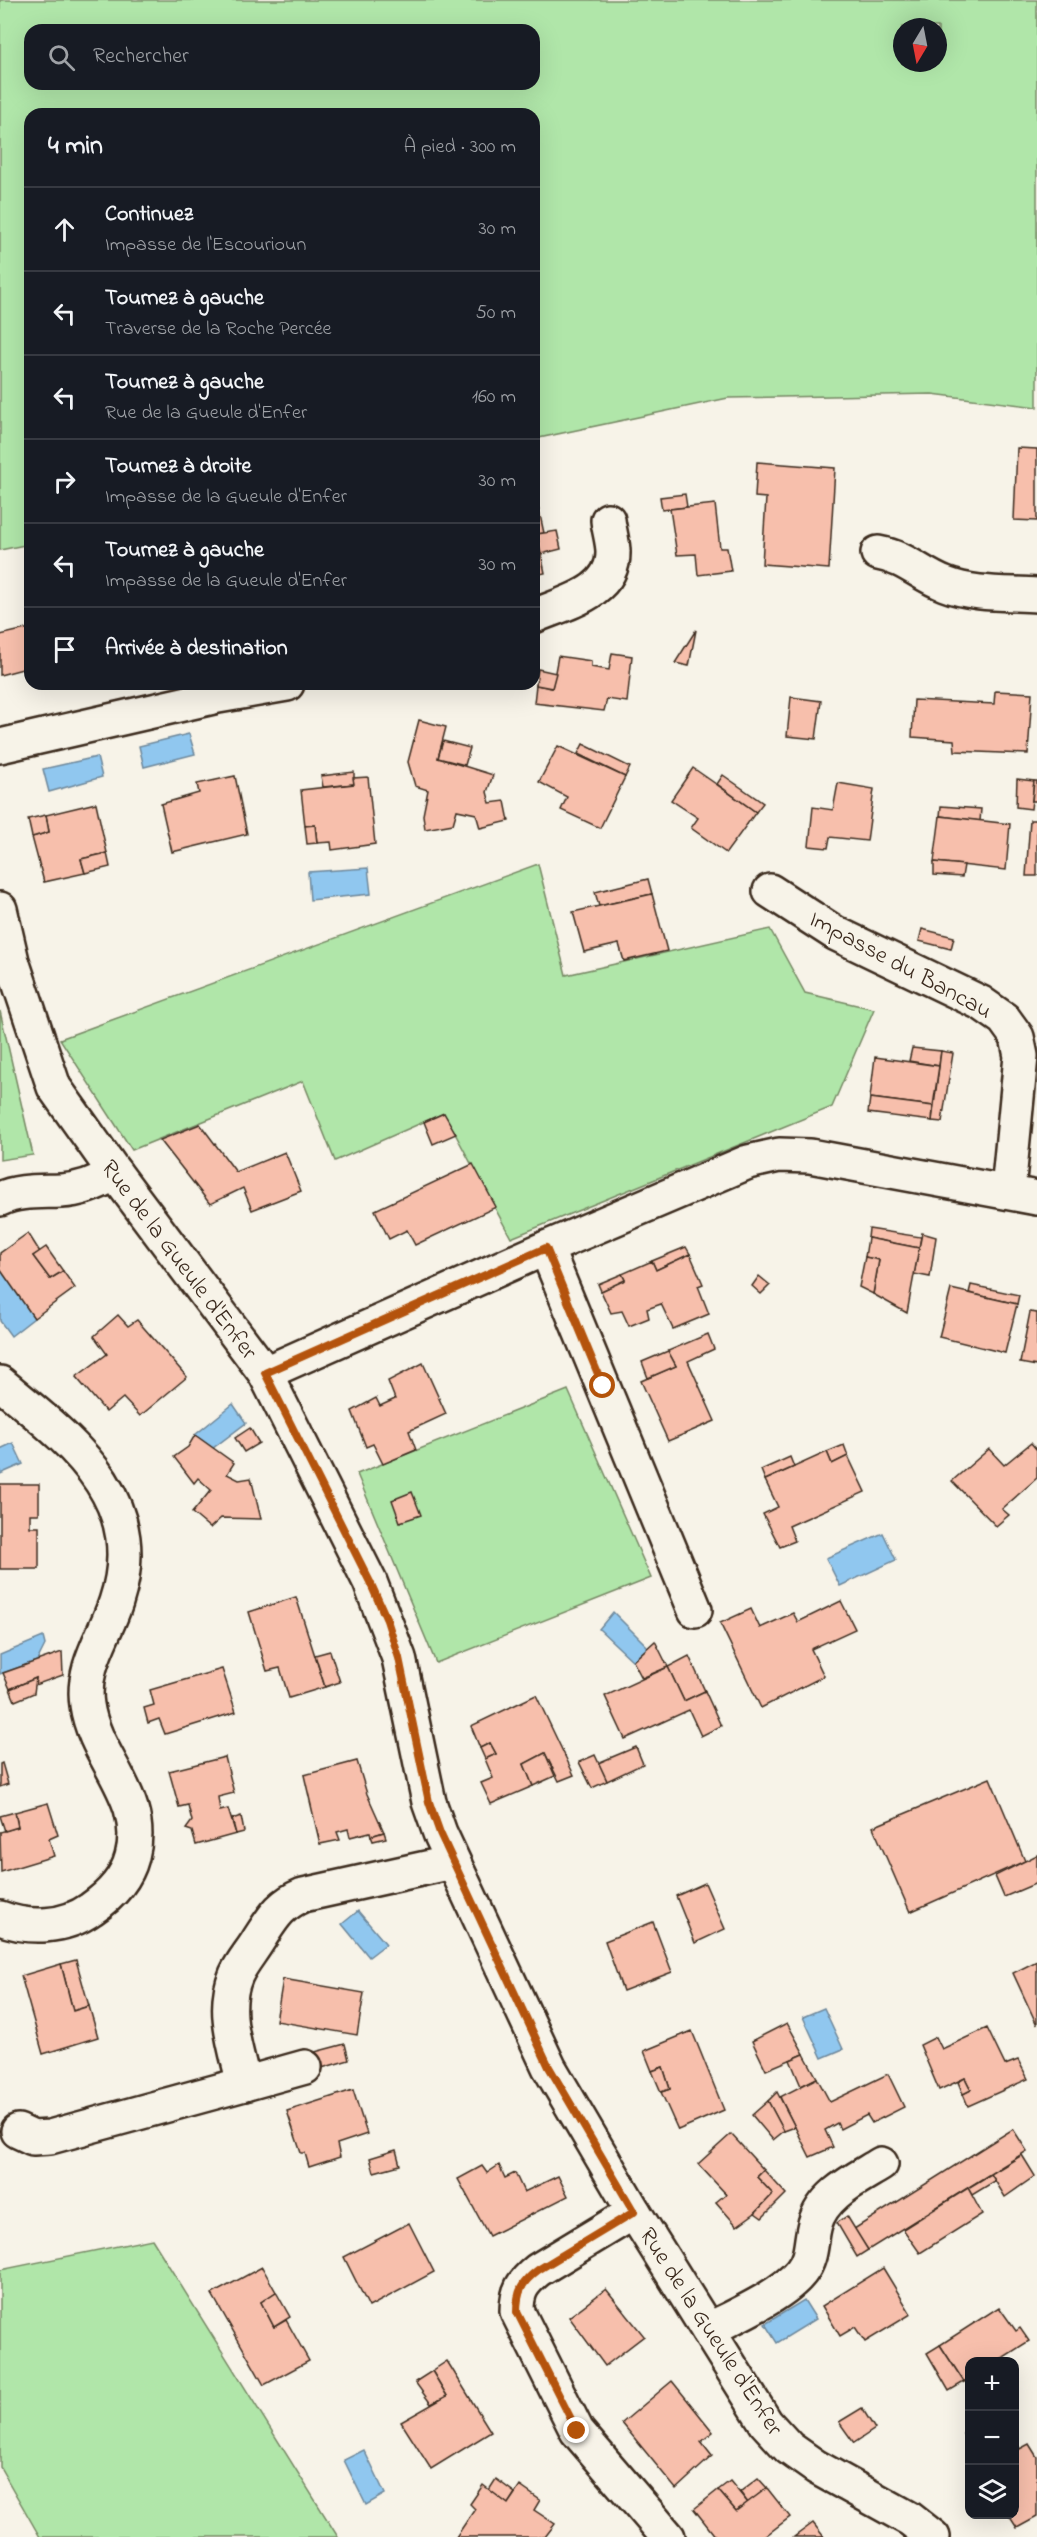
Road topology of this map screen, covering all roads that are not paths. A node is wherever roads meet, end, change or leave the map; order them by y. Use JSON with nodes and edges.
{"nodes":[{"id":1,"x":608,"y":520,"type":"dead end"},
{"id":2,"x":878,"y":553,"type":"dead end"},
{"id":3,"x":1037,"y":595,"type":"edge"},
{"id":4,"x":540,"y":613,"type":"edge"},
{"id":5,"x":252,"y":690,"type":"edge"},
{"id":6,"x":0,"y":746,"type":"edge"},
{"id":7,"x":770,"y":891,"type":"dead end"},
{"id":8,"x":0,"y":909,"type":"edge"},
{"id":9,"x":115,"y":1173,"type":"junction"},
{"id":10,"x":1023,"y":1194,"type":"edge"},
{"id":11,"x":0,"y":1199,"type":"edge"},
{"id":12,"x":546,"y":1248,"type":"junction"},
{"id":13,"x":265,"y":1373,"type":"junction"},
{"id":14,"x":0,"y":1383,"type":"edge"},
{"id":15,"x":695,"y":1610,"type":"dead end"},
{"id":16,"x":453,"y":1862,"type":"junction"},
{"id":17,"x":0,"y":1918,"type":"edge"},
{"id":18,"x":304,"y":2067,"type":"dead end"},
{"id":19,"x":244,"y":2084,"type":"junction"},
{"id":20,"x":18,"y":2131,"type":"dead end"},
{"id":21,"x":881,"y":2164,"type":"dead end"},
{"id":22,"x":634,"y":2212,"type":"junction"},
{"id":23,"x":708,"y":2330,"type":"junction"},
{"id":24,"x":668,"y":2537,"type":"edge"},
{"id":25,"x":933,"y":2537,"type":"edge"}],
"edges":[{"from":1,"to":4,"type":"street"},
{"from":2,"to":3,"type":"street"},
{"from":5,"to":6,"type":"street"},
{"from":7,"to":10,"type":"street","name":"Impasse du Bancau"},
{"from":8,"to":9,"type":"street","name":"Rue de la Gueule d'Enfer"},
{"from":9,"to":11,"type":"street"},
{"from":9,"to":13,"type":"street","name":"Rue de la Gueule d'Enfer"},
{"from":10,"to":12,"type":"street"},
{"from":12,"to":13,"type":"street"},
{"from":12,"to":15,"type":"street"},
{"from":13,"to":16,"type":"street","name":"Rue de la Gueule d'Enfer"},
{"from":14,"to":17,"type":"street"},
{"from":16,"to":19,"type":"street"},
{"from":16,"to":22,"type":"street","name":"Rue de la Gueule d'Enfer"},
{"from":18,"to":19,"type":"street"},
{"from":19,"to":20,"type":"street"},
{"from":21,"to":23,"type":"street"},
{"from":22,"to":23,"type":"street","name":"Rue de la Gueule d'Enfer"},
{"from":22,"to":24,"type":"street"},
{"from":23,"to":25,"type":"street","name":"Rue de la Gueule d'Enfer"}]}
